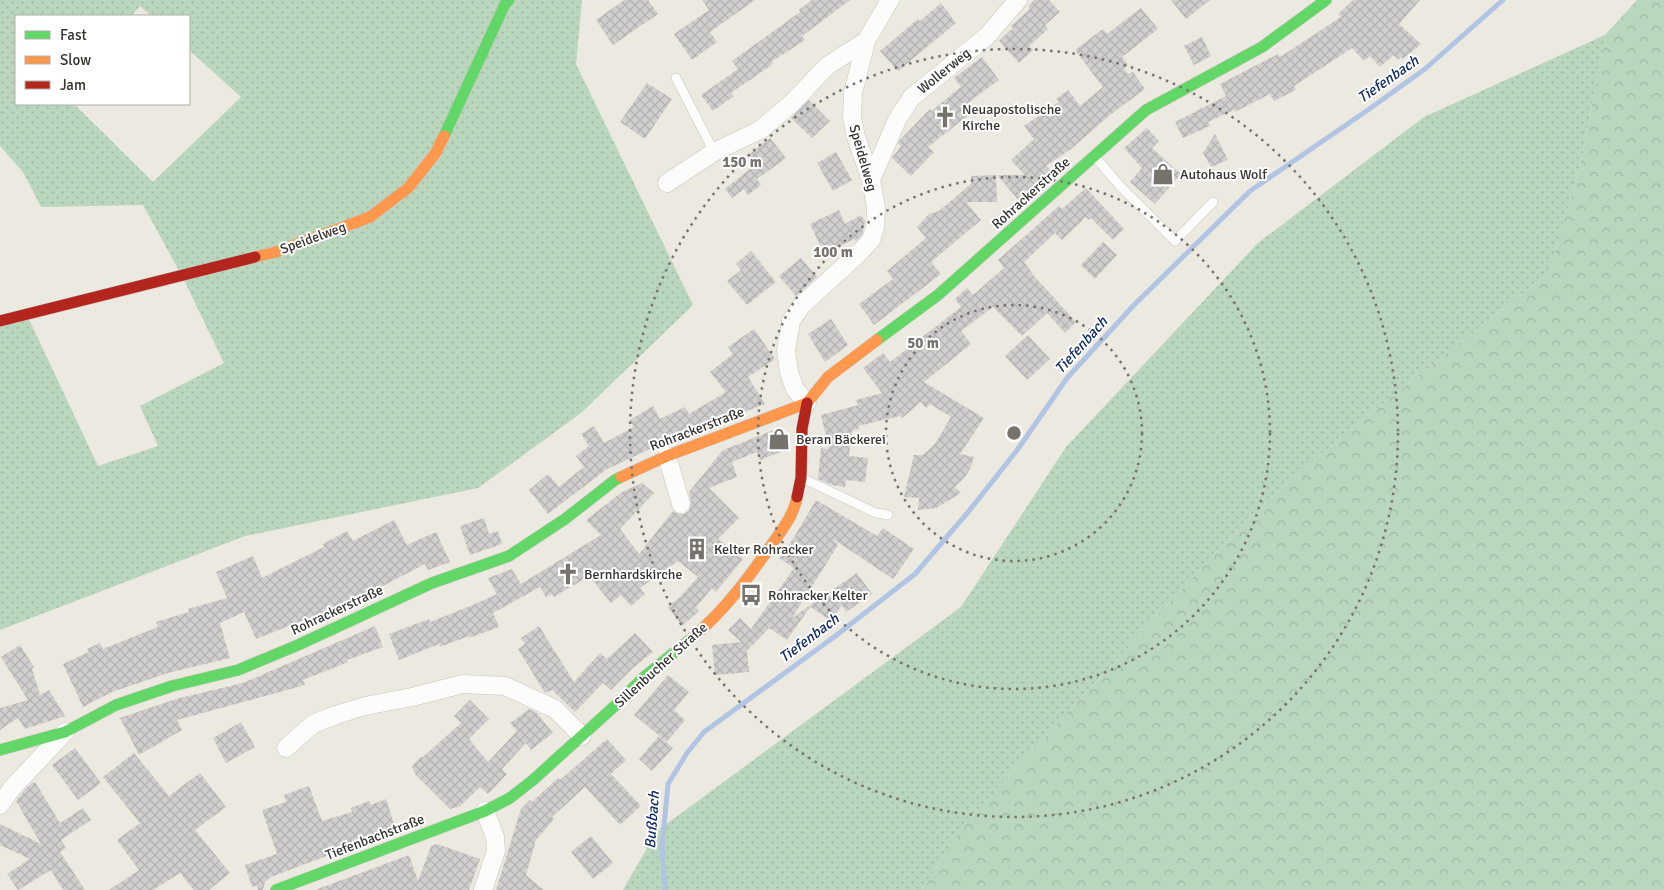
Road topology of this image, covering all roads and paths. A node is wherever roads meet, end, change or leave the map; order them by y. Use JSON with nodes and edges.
{"nodes":[{"id":1,"x":508,"y":0,"type":"edge"},
{"id":2,"x":890,"y":0,"type":"edge"},
{"id":3,"x":1018,"y":0,"type":"edge"},
{"id":4,"x":1326,"y":0,"type":"edge"},
{"id":5,"x":866,"y":41,"type":"junction"},
{"id":6,"x":676,"y":78,"type":"dead end"},
{"id":7,"x":714,"y":152,"type":"junction"},
{"id":8,"x":1094,"y":156,"type":"junction"},
{"id":9,"x":871,"y":180,"type":"junction"},
{"id":10,"x":667,"y":184,"type":"dead end"},
{"id":11,"x":1213,"y":202,"type":"dead end"},
{"id":12,"x":0,"y":321,"type":"edge"},
{"id":13,"x":807,"y":403,"type":"junction"},
{"id":14,"x":667,"y":456,"type":"junction"},
{"id":15,"x":801,"y":478,"type":"junction"},
{"id":16,"x":681,"y":504,"type":"dead end"},
{"id":17,"x":888,"y":515,"type":"dead end"},
{"id":18,"x":65,"y":732,"type":"junction"},
{"id":19,"x":582,"y":736,"type":"junction"},
{"id":20,"x":286,"y":748,"type":"dead end"},
{"id":21,"x":0,"y":750,"type":"edge"},
{"id":22,"x":0,"y":805,"type":"edge"},
{"id":23,"x":485,"y":811,"type":"junction"},
{"id":24,"x":276,"y":890,"type":"edge"},
{"id":25,"x":483,"y":890,"type":"edge"}],
"edges":[{"from":1,"to":12,"type":"street","name":"Speidelweg"},
{"from":2,"to":5,"type":"street","name":"Speidelweg"},
{"from":3,"to":9,"type":"street","name":"Wollerweg"},
{"from":4,"to":8,"type":"street","name":"Rohrackerstraße"},
{"from":5,"to":7,"type":"street"},
{"from":5,"to":9,"type":"street","name":"Speidelweg"},
{"from":6,"to":7,"type":"lane"},
{"from":7,"to":10,"type":"street"},
{"from":8,"to":11,"type":"lane"},
{"from":8,"to":13,"type":"street","name":"Rohrackerstraße"},
{"from":9,"to":13,"type":"street","name":"Speidelweg"},
{"from":13,"to":14,"type":"street","name":"Rohrackerstraße"},
{"from":13,"to":15,"type":"street","name":"Sillenbucher Straße"},
{"from":14,"to":16,"type":"street"},
{"from":14,"to":18,"type":"street","name":"Rohrackerstraße"},
{"from":15,"to":17,"type":"lane"},
{"from":15,"to":19,"type":"street","name":"Sillenbucher Straße"},
{"from":18,"to":21,"type":"street","name":"Rohrackerstraße"},
{"from":18,"to":22,"type":"street"},
{"from":19,"to":20,"type":"street"},
{"from":19,"to":23,"type":"street","name":"Sillenbucher Straße"},
{"from":23,"to":24,"type":"street","name":"Tiefenbachstraße"},
{"from":23,"to":25,"type":"street"}]}
